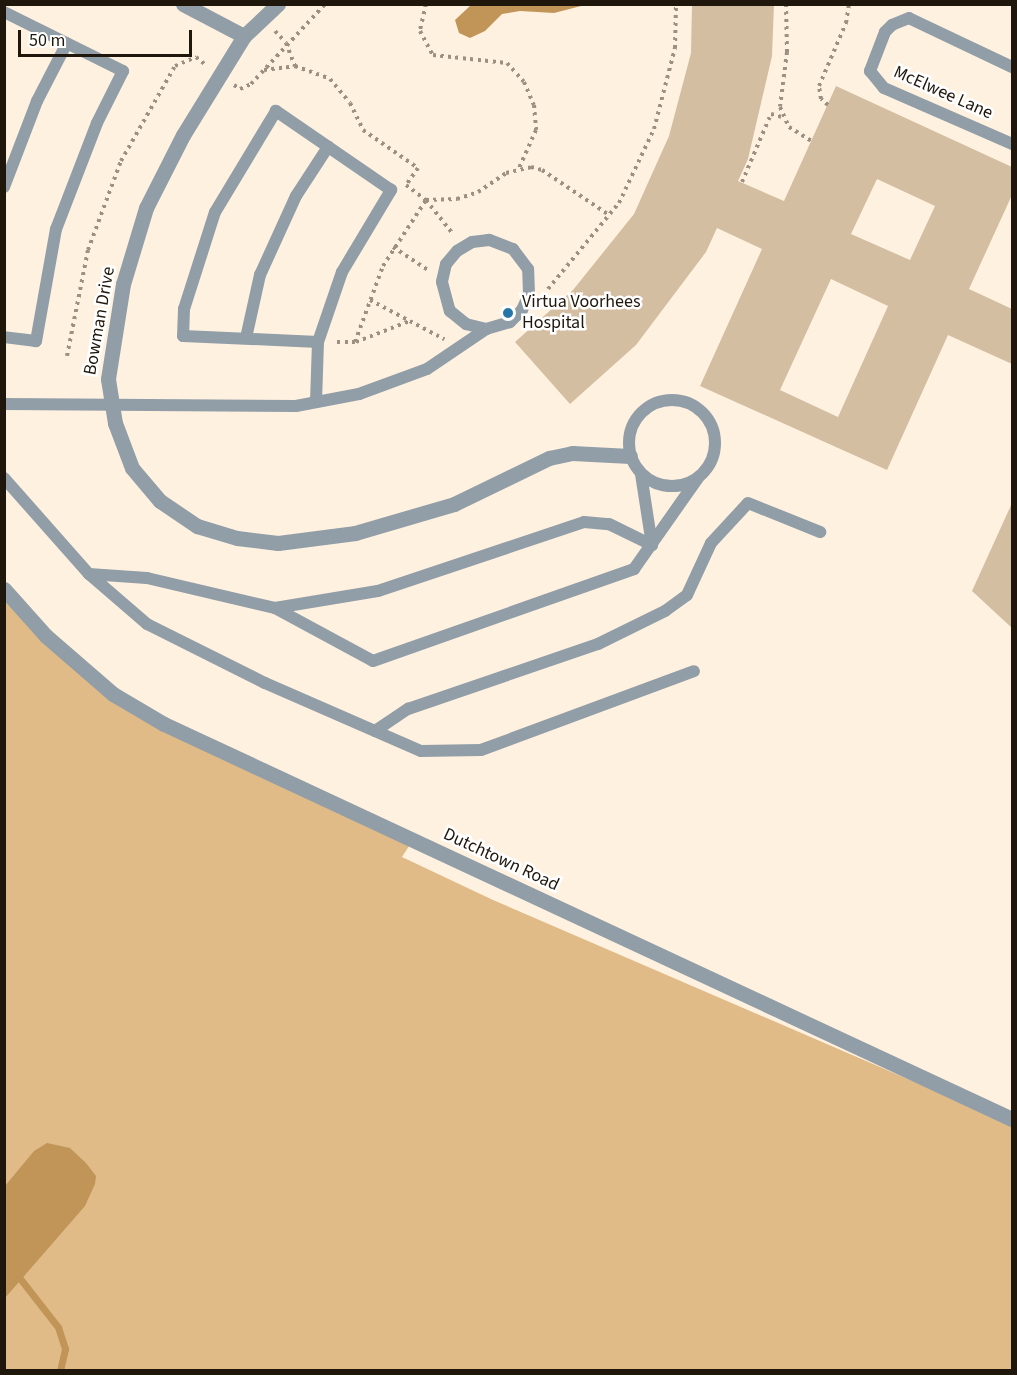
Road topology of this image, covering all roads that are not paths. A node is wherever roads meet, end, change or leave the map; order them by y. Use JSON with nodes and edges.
{"nodes":[{"id":1,"x":183,"y":4,"type":"edge"},
{"id":2,"x":278,"y":4,"type":"edge"},
{"id":3,"x":4,"y":12,"type":"edge"},
{"id":4,"x":244,"y":36,"type":"junction"},
{"id":5,"x":67,"y":43,"type":"junction"},
{"id":6,"x":1012,"y":67,"type":"edge"},
{"id":7,"x":1012,"y":144,"type":"edge"},
{"id":8,"x":328,"y":147,"type":"junction"},
{"id":9,"x":4,"y":188,"type":"edge"},
{"id":10,"x":486,"y":329,"type":"junction"},
{"id":11,"x":4,"y":337,"type":"edge"},
{"id":12,"x":246,"y":338,"type":"junction"},
{"id":13,"x":318,"y":342,"type":"junction"},
{"id":14,"x":316,"y":402,"type":"junction"},
{"id":15,"x":4,"y":404,"type":"edge"},
{"id":16,"x":112,"y":405,"type":"junction"},
{"id":17,"x":630,"y":456,"type":"junction"},
{"id":18,"x":641,"y":474,"type":"junction"},
{"id":19,"x":4,"y":478,"type":"edge"},
{"id":20,"x":698,"y":478,"type":"junction"},
{"id":21,"x":820,"y":532,"type":"dead end"},
{"id":22,"x":652,"y":545,"type":"junction"},
{"id":23,"x":89,"y":574,"type":"junction"},
{"id":24,"x":4,"y":589,"type":"edge"},
{"id":25,"x":275,"y":608,"type":"junction"},
{"id":26,"x":694,"y":671,"type":"dead end"},
{"id":27,"x":375,"y":731,"type":"junction"},
{"id":28,"x":1012,"y":1119,"type":"edge"}],
"edges":[{"from":1,"to":4,"type":"street"},
{"from":2,"to":4,"type":"street","name":"Bowman Drive"},
{"from":3,"to":5,"type":"lane"},
{"from":4,"to":16,"type":"street","name":"Bowman Drive"},
{"from":5,"to":9,"type":"lane"},
{"from":5,"to":11,"type":"lane"},
{"from":6,"to":7,"type":"lane","name":"McElwee Lane"},
{"from":8,"to":12,"type":"lane"},
{"from":8,"to":12,"type":"lane"},
{"from":8,"to":13,"type":"lane"},
{"from":10,"to":10,"type":"lane"},
{"from":10,"to":14,"type":"lane"},
{"from":12,"to":13,"type":"lane"},
{"from":13,"to":14,"type":"lane"},
{"from":14,"to":16,"type":"lane"},
{"from":15,"to":16,"type":"lane"},
{"from":16,"to":17,"type":"street","name":"Bowman Drive"},
{"from":17,"to":18,"type":"lane"},
{"from":17,"to":20,"type":"lane"},
{"from":18,"to":20,"type":"lane"},
{"from":18,"to":22,"type":"lane"},
{"from":19,"to":23,"type":"lane"},
{"from":20,"to":22,"type":"lane"},
{"from":21,"to":27,"type":"lane"},
{"from":22,"to":25,"type":"lane"},
{"from":22,"to":25,"type":"lane"},
{"from":23,"to":25,"type":"lane"},
{"from":23,"to":27,"type":"lane"},
{"from":24,"to":28,"type":"street","name":"Dutchtown Road"},
{"from":26,"to":27,"type":"lane"}]}
